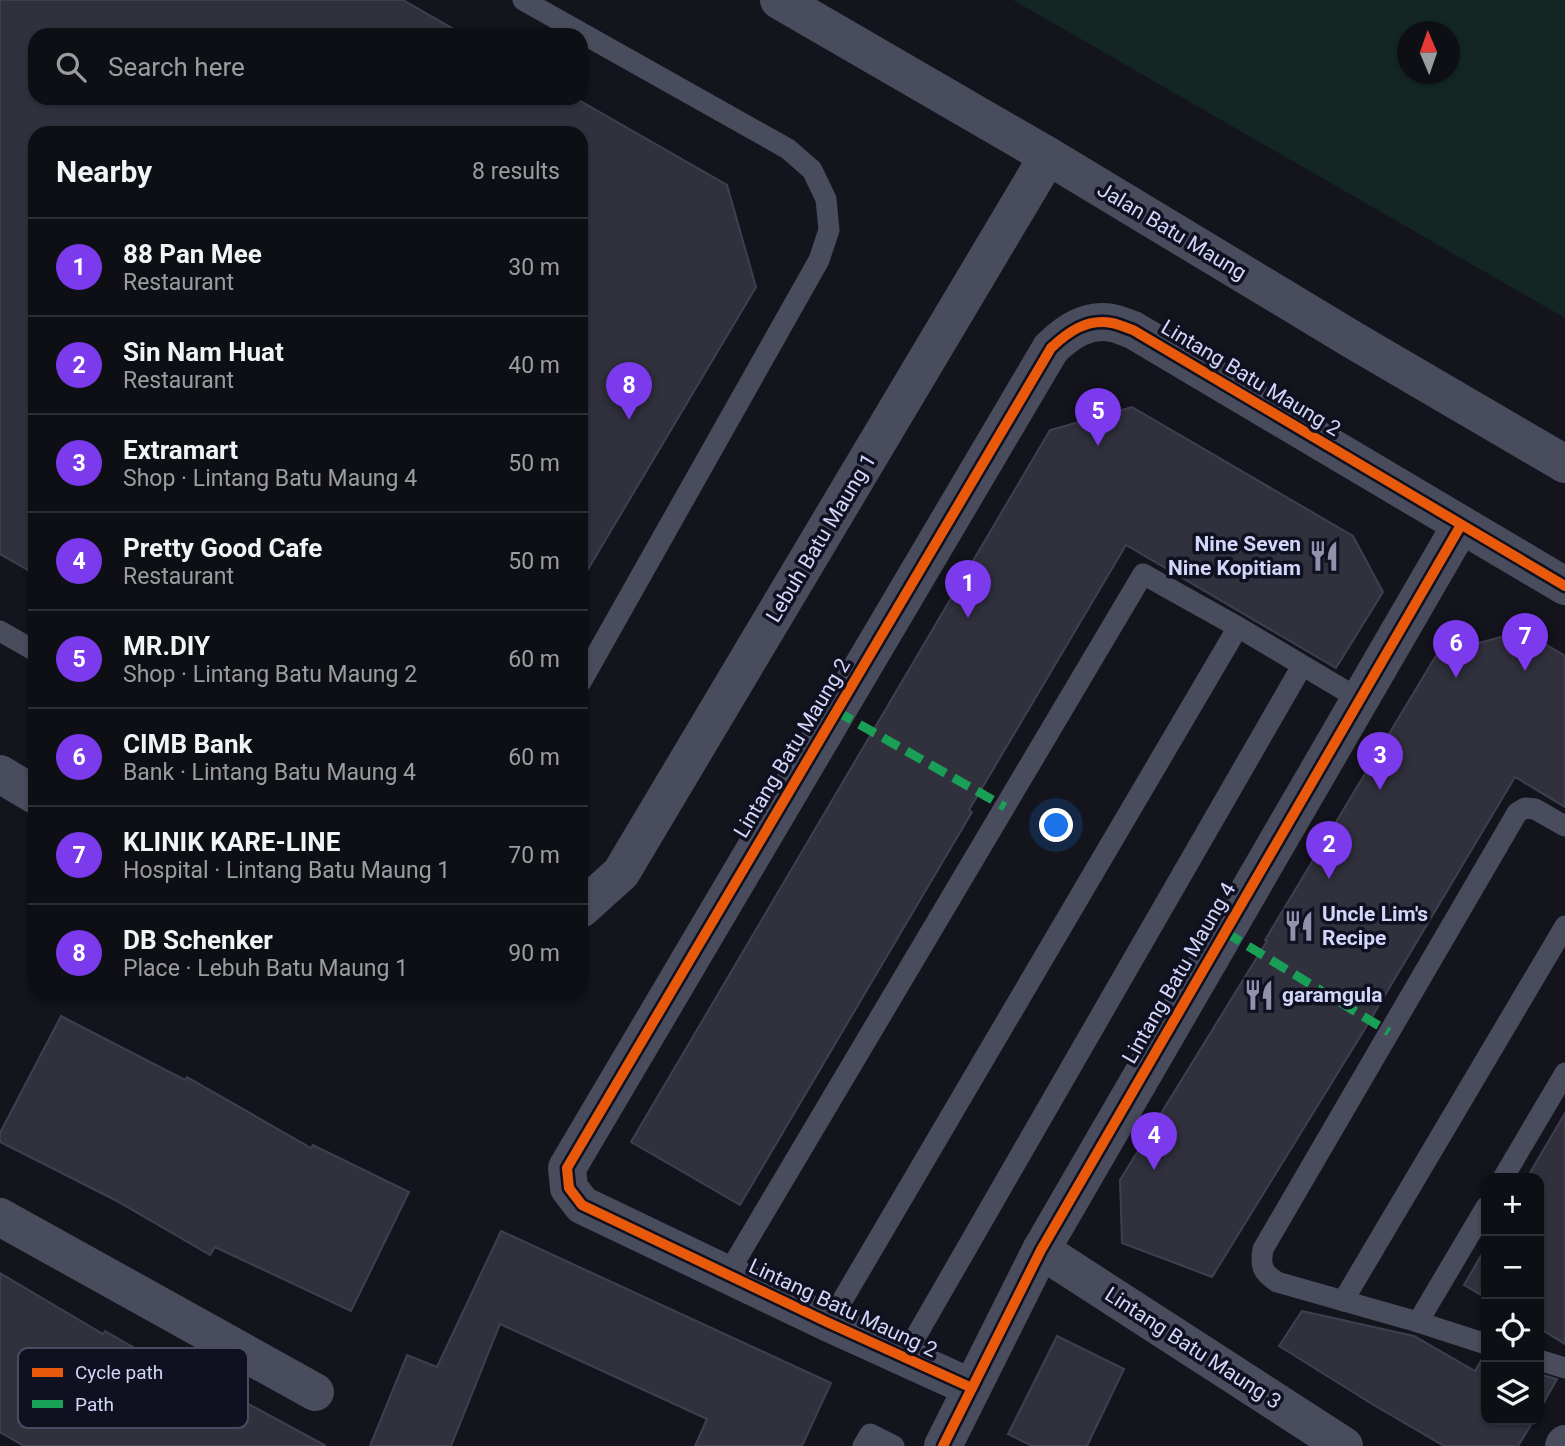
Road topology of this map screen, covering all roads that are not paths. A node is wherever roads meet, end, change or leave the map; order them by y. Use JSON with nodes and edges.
{"nodes":[{"id":1,"x":523,"y":0,"type":"edge"},
{"id":2,"x":779,"y":0,"type":"edge"},
{"id":3,"x":573,"y":28,"type":"edge"},
{"id":4,"x":588,"y":37,"type":"edge"},
{"id":5,"x":1048,"y":156,"type":"junction"},
{"id":6,"x":1565,"y":464,"type":"edge"},
{"id":7,"x":1461,"y":525,"type":"junction"},
{"id":8,"x":1565,"y":586,"type":"edge"},
{"id":9,"x":1238,"y":627,"type":"junction"},
{"id":10,"x":0,"y":631,"type":"edge"},
{"id":11,"x":28,"y":647,"type":"edge"},
{"id":12,"x":1302,"y":666,"type":"junction"},
{"id":13,"x":588,"y":670,"type":"edge"},
{"id":14,"x":1359,"y":699,"type":"junction"},
{"id":15,"x":0,"y":774,"type":"edge"},
{"id":16,"x":28,"y":791,"type":"edge"},
{"id":17,"x":1565,"y":827,"type":"edge"},
{"id":18,"x":588,"y":903,"type":"edge"},
{"id":19,"x":1565,"y":926,"type":"edge"},
{"id":20,"x":1565,"y":1073,"type":"edge"},
{"id":21,"x":1506,"y":1173,"type":"edge"},
{"id":22,"x":1481,"y":1215,"type":"edge"},
{"id":23,"x":0,"y":1217,"type":"edge"},
{"id":24,"x":1041,"y":1250,"type":"junction"},
{"id":25,"x":727,"y":1275,"type":"junction"},
{"id":26,"x":1343,"y":1301,"type":"junction"},
{"id":27,"x":1418,"y":1322,"type":"junction"},
{"id":28,"x":829,"y":1323,"type":"junction"},
{"id":29,"x":1481,"y":1342,"type":"edge"},
{"id":30,"x":236,"y":1348,"type":"edge"},
{"id":31,"x":248,"y":1355,"type":"edge"},
{"id":32,"x":904,"y":1357,"type":"junction"},
{"id":33,"x":1544,"y":1362,"type":"edge"},
{"id":34,"x":1565,"y":1368,"type":"edge"},
{"id":35,"x":972,"y":1388,"type":"junction"},
{"id":36,"x":315,"y":1392,"type":"dead end"},
{"id":37,"x":1329,"y":1442,"type":"edge"},
{"id":38,"x":863,"y":1446,"type":"edge"},
{"id":39,"x":894,"y":1446,"type":"edge"},
{"id":40,"x":943,"y":1446,"type":"edge"}],
"edges":[{"from":1,"to":3,"type":"lane"},
{"from":2,"to":5,"type":"street","name":"Jalan Batu Maung"},
{"from":4,"to":13,"type":"lane"},
{"from":5,"to":6,"type":"street","name":"Jalan Batu Maung"},
{"from":5,"to":18,"type":"street","name":"Lebuh Batu Maung 1"},
{"from":7,"to":8,"type":"street","name":"Lintang Batu Maung 2"},
{"from":7,"to":14,"type":"street","name":"Lintang Batu Maung 4"},
{"from":7,"to":25,"type":"street","name":"Lintang Batu Maung 2"},
{"from":9,"to":12,"type":"lane"},
{"from":9,"to":25,"type":"lane"},
{"from":9,"to":28,"type":"lane"},
{"from":10,"to":11,"type":"lane"},
{"from":12,"to":14,"type":"lane"},
{"from":12,"to":32,"type":"lane"},
{"from":14,"to":24,"type":"street","name":"Lintang Batu Maung 4"},
{"from":15,"to":16,"type":"street"},
{"from":17,"to":26,"type":"lane"},
{"from":19,"to":26,"type":"lane"},
{"from":20,"to":21,"type":"lane"},
{"from":22,"to":27,"type":"lane"},
{"from":23,"to":30,"type":"street"},
{"from":24,"to":35,"type":"street","name":"Lintang Batu Maung 4"},
{"from":24,"to":37,"type":"street","name":"Lintang Batu Maung 3"},
{"from":25,"to":28,"type":"street","name":"Lintang Batu Maung 2"},
{"from":26,"to":27,"type":"lane"},
{"from":27,"to":29,"type":"lane"},
{"from":28,"to":32,"type":"street","name":"Lintang Batu Maung 2"},
{"from":31,"to":36,"type":"street"},
{"from":32,"to":35,"type":"street","name":"Lintang Batu Maung 2"},
{"from":33,"to":34,"type":"lane"},
{"from":35,"to":40,"type":"street","name":"Lintang Batu Maung 4"},
{"from":38,"to":39,"type":"lane"}]}
